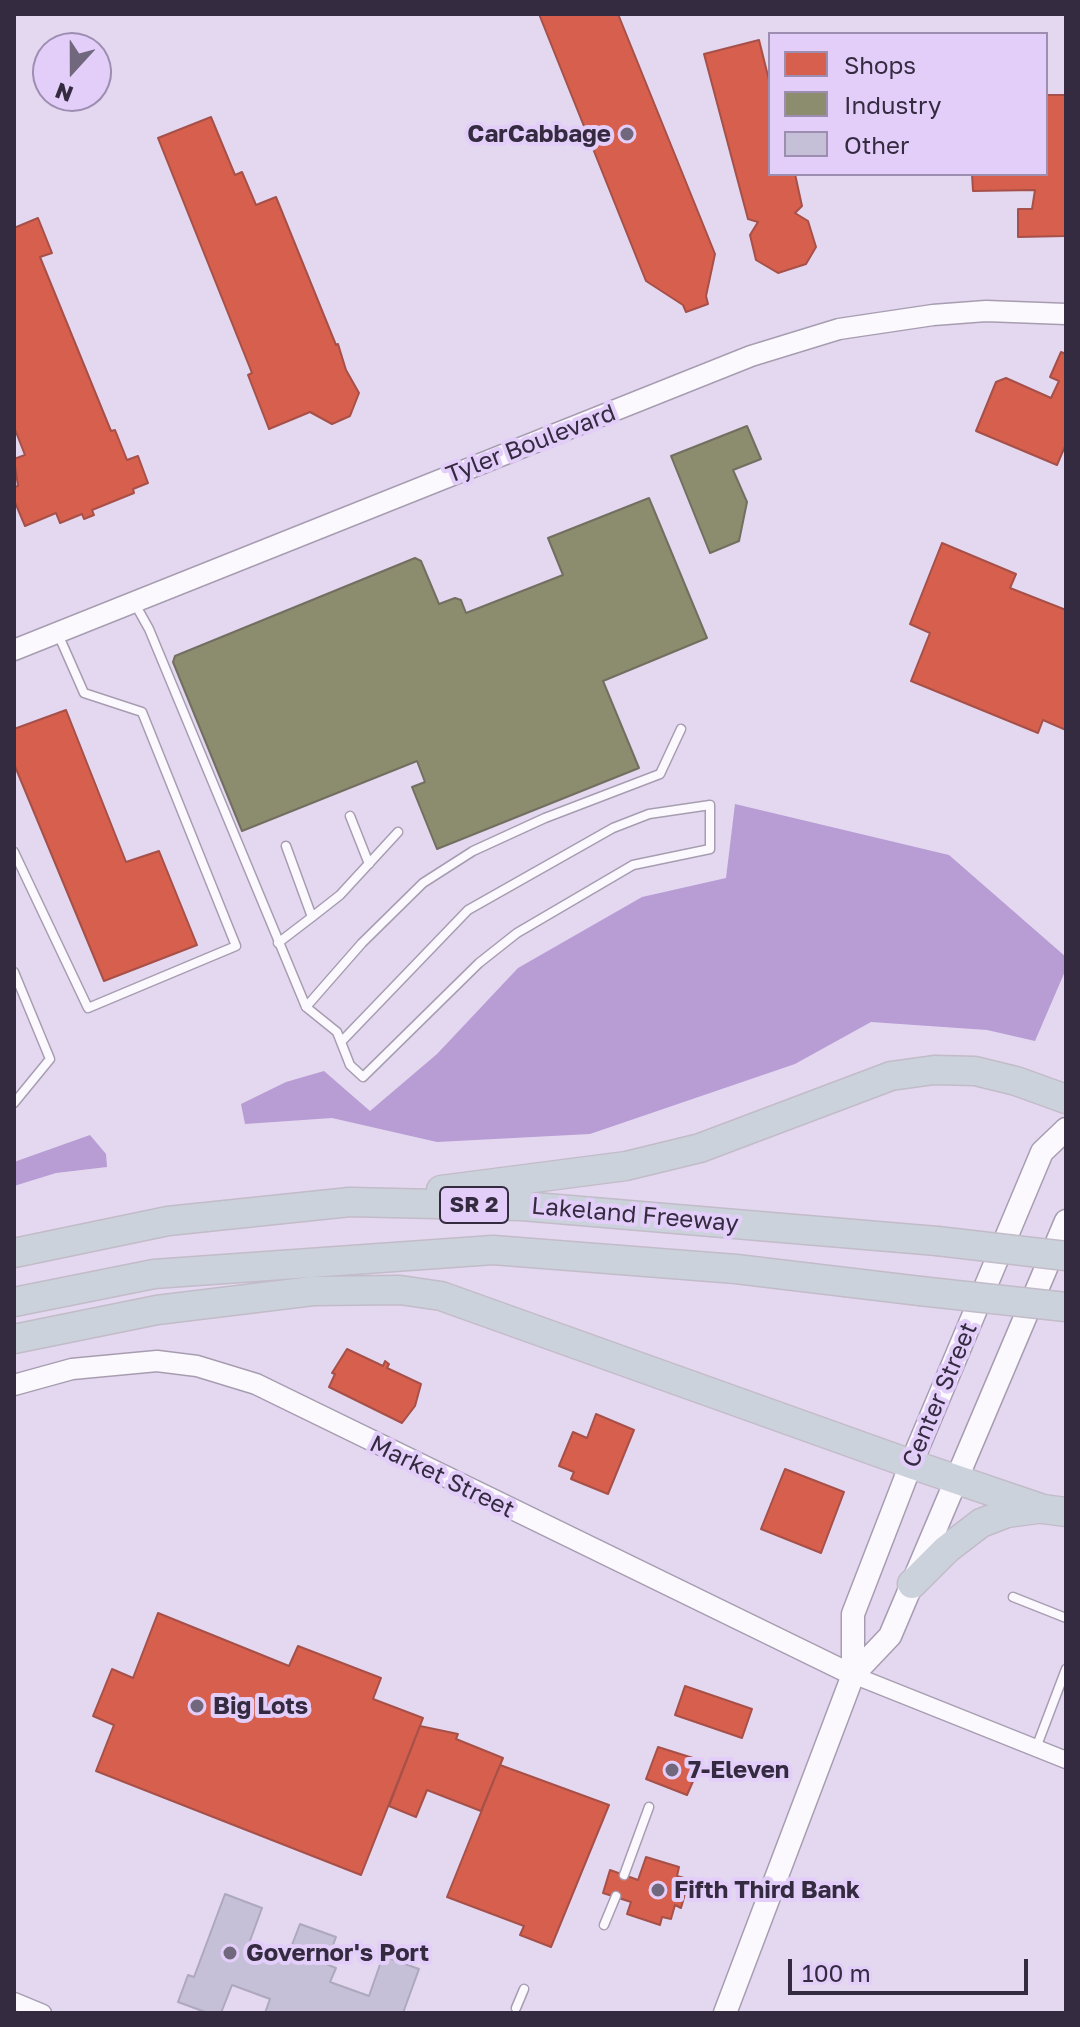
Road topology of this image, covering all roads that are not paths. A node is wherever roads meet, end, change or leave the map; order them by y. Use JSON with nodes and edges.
{"nodes":[{"id":1,"x":1066,"y":314,"type":"edge"},
{"id":2,"x":134,"y":603,"type":"junction"},
{"id":3,"x":57,"y":633,"type":"junction"},
{"id":4,"x":14,"y":650,"type":"edge"},
{"id":5,"x":681,"y":729,"type":"dead end"},
{"id":6,"x":350,"y":816,"type":"dead end"},
{"id":7,"x":398,"y":832,"type":"dead end"},
{"id":8,"x":286,"y":846,"type":"dead end"},
{"id":9,"x":14,"y":852,"type":"edge"},
{"id":10,"x":369,"y":864,"type":"junction"},
{"id":11,"x":312,"y":917,"type":"junction"},
{"id":12,"x":278,"y":943,"type":"junction"},
{"id":13,"x":14,"y":972,"type":"edge"},
{"id":14,"x":306,"y":1007,"type":"junction"},
{"id":15,"x":341,"y":1042,"type":"junction"},
{"id":16,"x":1066,"y":1099,"type":"edge"},
{"id":17,"x":14,"y":1103,"type":"edge"},
{"id":18,"x":1066,"y":1129,"type":"edge"},
{"id":19,"x":350,"y":1202,"type":"junction"},
{"id":20,"x":1066,"y":1221,"type":"edge"},
{"id":21,"x":14,"y":1253,"type":"edge"},
{"id":22,"x":1066,"y":1256,"type":"edge"},
{"id":23,"x":14,"y":1302,"type":"edge"},
{"id":24,"x":1066,"y":1307,"type":"edge"},
{"id":25,"x":14,"y":1339,"type":"edge"},
{"id":26,"x":14,"y":1385,"type":"edge"},
{"id":27,"x":911,"y":1464,"type":"junction"},
{"id":28,"x":957,"y":1478,"type":"junction"},
{"id":29,"x":1055,"y":1510,"type":"edge"},
{"id":30,"x":912,"y":1584,"type":"junction"},
{"id":31,"x":1013,"y":1597,"type":"dead end"},
{"id":32,"x":1066,"y":1618,"type":"edge"},
{"id":33,"x":1066,"y":1669,"type":"edge"},
{"id":34,"x":853,"y":1675,"type":"junction"},
{"id":35,"x":1036,"y":1749,"type":"junction"},
{"id":36,"x":1066,"y":1760,"type":"edge"},
{"id":37,"x":649,"y":1807,"type":"dead end"},
{"id":38,"x":624,"y":1875,"type":"dead end"},
{"id":39,"x":616,"y":1896,"type":"dead end"},
{"id":40,"x":604,"y":1925,"type":"dead end"},
{"id":41,"x":524,"y":1989,"type":"dead end"},
{"id":42,"x":14,"y":2001,"type":"edge"},
{"id":43,"x":516,"y":2008,"type":"dead end"},
{"id":44,"x":43,"y":2013,"type":"edge"},
{"id":45,"x":725,"y":2013,"type":"edge"}],
"edges":[{"from":1,"to":2,"type":"street","name":"Tyler Boulevard"},
{"from":2,"to":3,"type":"street","name":"Tyler Boulevard"},
{"from":2,"to":12,"type":"lane"},
{"from":3,"to":4,"type":"street","name":"Tyler Boulevard"},
{"from":3,"to":9,"type":"lane"},
{"from":5,"to":14,"type":"lane"},
{"from":6,"to":10,"type":"lane"},
{"from":7,"to":10,"type":"lane"},
{"from":8,"to":11,"type":"lane"},
{"from":10,"to":11,"type":"lane"},
{"from":11,"to":12,"type":"lane"},
{"from":12,"to":14,"type":"lane"},
{"from":13,"to":17,"type":"lane"},
{"from":14,"to":15,"type":"lane"},
{"from":15,"to":15,"type":"lane"},
{"from":16,"to":19,"type":"highway"},
{"from":18,"to":27,"type":"main road","name":"Center Street"},
{"from":19,"to":21,"type":"highway","name":"Lakeland Freeway","number":"SR 2"},
{"from":19,"to":22,"type":"highway","name":"Lakeland Freeway","number":"SR 2","bridge":true},
{"from":20,"to":28,"type":"main road","name":"Center Street"},
{"from":23,"to":24,"type":"highway","name":"Lakeland Freeway","number":"SR 2","bridge":true},
{"from":25,"to":27,"type":"highway"},
{"from":26,"to":34,"type":"street","name":"Market Street"},
{"from":27,"to":28,"type":"highway"},
{"from":27,"to":34,"type":"main road","name":"Center Street"},
{"from":28,"to":29,"type":"highway"},
{"from":28,"to":30,"type":"main road","name":"Center Street"},
{"from":29,"to":30,"type":"highway"},
{"from":30,"to":34,"type":"main road","name":"Center Street"},
{"from":31,"to":32,"type":"lane"},
{"from":33,"to":35,"type":"lane"},
{"from":34,"to":35,"type":"street"},
{"from":34,"to":45,"type":"main road","name":"Center Street"},
{"from":35,"to":36,"type":"street"},
{"from":37,"to":38,"type":"lane"},
{"from":39,"to":40,"type":"lane"},
{"from":41,"to":43,"type":"lane"},
{"from":42,"to":44,"type":"street"}]}
